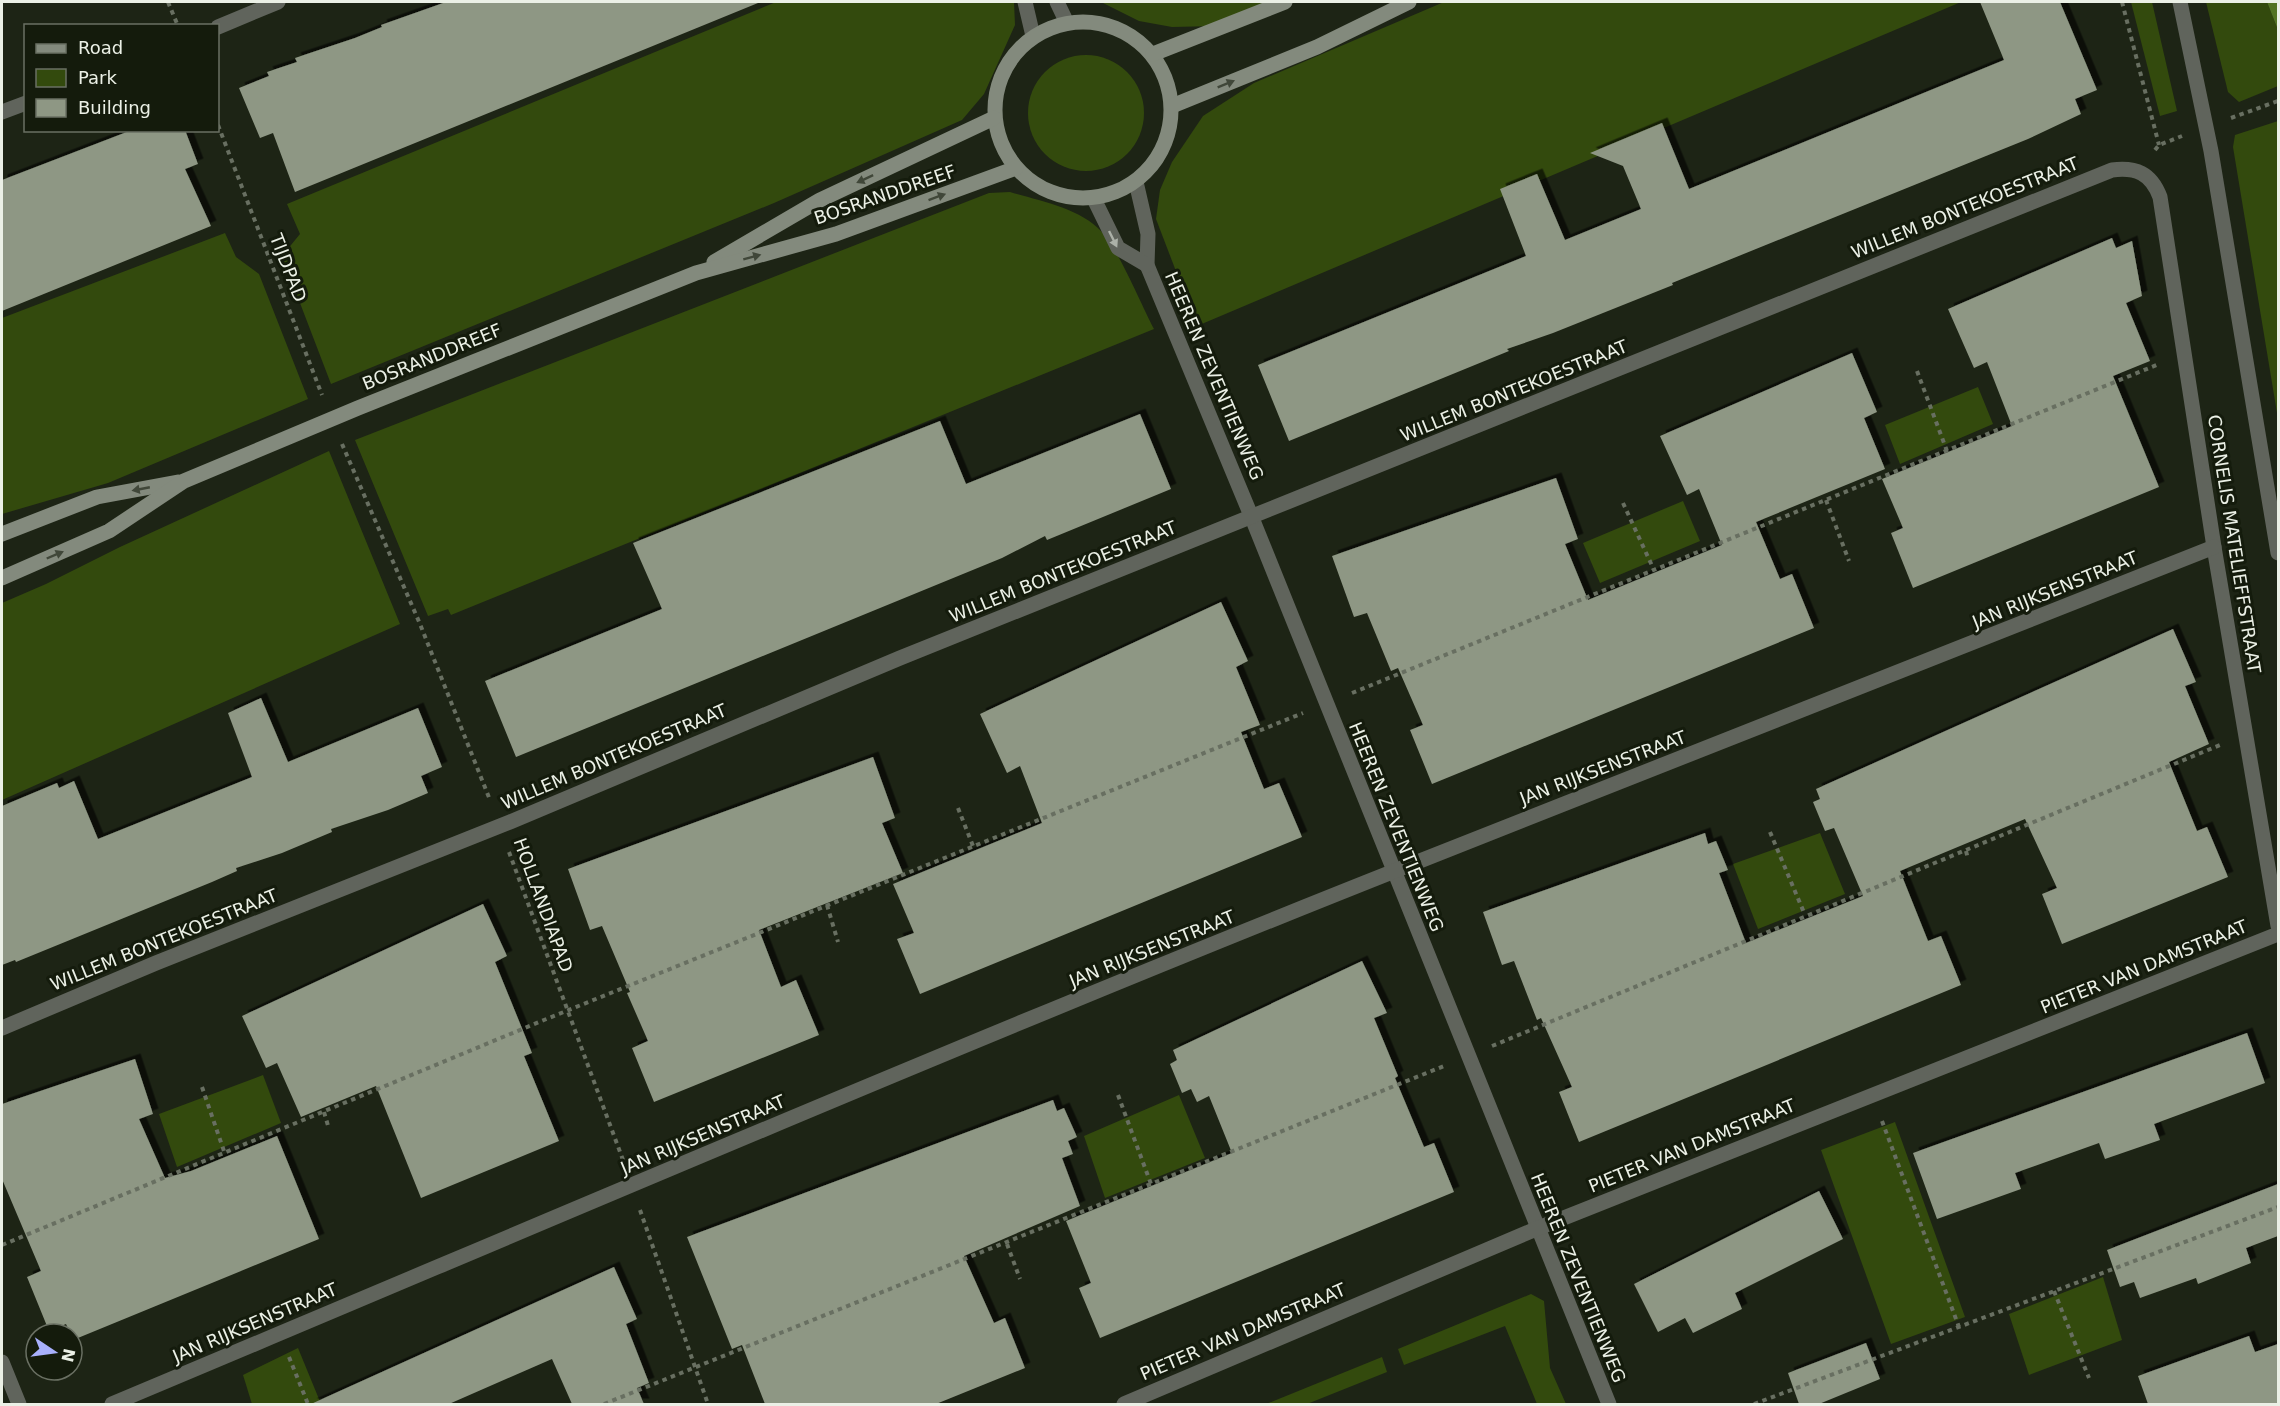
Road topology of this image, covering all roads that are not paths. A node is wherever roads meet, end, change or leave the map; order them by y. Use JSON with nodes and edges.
{"nodes":[{"id":1,"x":278,"y":2,"type":"edge"},
{"id":2,"x":1025,"y":2,"type":"edge"},
{"id":3,"x":1057,"y":2,"type":"edge"},
{"id":4,"x":1285,"y":2,"type":"edge"},
{"id":5,"x":1409,"y":2,"type":"edge"},
{"id":6,"x":2180,"y":2,"type":"edge"},
{"id":7,"x":1067,"y":23,"type":"junction"},
{"id":8,"x":219,"y":27,"type":"edge"},
{"id":9,"x":1033,"y":36,"type":"junction"},
{"id":10,"x":1153,"y":54,"type":"junction"},
{"id":11,"x":24,"y":104,"type":"edge"},
{"id":12,"x":1172,"y":106,"type":"junction"},
{"id":13,"x":2,"y":112,"type":"edge"},
{"id":14,"x":994,"y":118,"type":"junction"},
{"id":15,"x":1016,"y":168,"type":"junction"},
{"id":16,"x":2144,"y":173,"type":"joint"},
{"id":17,"x":1136,"y":182,"type":"junction"},
{"id":18,"x":1094,"y":199,"type":"junction"},
{"id":19,"x":1147,"y":265,"type":"junction"},
{"id":20,"x":696,"y":273,"type":"junction"},
{"id":21,"x":184,"y":481,"type":"junction"},
{"id":22,"x":1252,"y":518,"type":"junction"},
{"id":23,"x":2,"y":534,"type":"edge"},
{"id":24,"x":2214,"y":546,"type":"junction"},
{"id":25,"x":2278,"y":553,"type":"edge"},
{"id":26,"x":2,"y":578,"type":"edge"},
{"id":27,"x":1393,"y":871,"type":"junction"},
{"id":28,"x":2278,"y":926,"type":"edge"},
{"id":29,"x":2278,"y":934,"type":"edge"},
{"id":30,"x":2,"y":1028,"type":"edge"},
{"id":31,"x":1536,"y":1229,"type":"junction"},
{"id":32,"x":2,"y":1362,"type":"edge"},
{"id":33,"x":1149,"y":1398,"type":"edge"},
{"id":34,"x":19,"y":1404,"type":"edge"},
{"id":35,"x":112,"y":1404,"type":"edge"},
{"id":36,"x":1124,"y":1404,"type":"edge"},
{"id":37,"x":1609,"y":1404,"type":"edge"}],
"edges":[{"from":1,"to":8,"type":"street"},
{"from":2,"to":9,"type":"street"},
{"from":3,"to":7,"type":"street"},
{"from":4,"to":10,"type":"main road"},
{"from":12,"to":5,"type":"main road","one_way":true},
{"from":6,"to":25,"type":"street"},
{"from":7,"to":9,"type":"main road"},
{"from":7,"to":10,"type":"main road"},
{"from":9,"to":14,"type":"main road"},
{"from":10,"to":12,"type":"main road"},
{"from":11,"to":13,"type":"street"},
{"from":12,"to":17,"type":"main road"},
{"from":14,"to":15,"type":"main road"},
{"from":14,"to":20,"type":"main road","name":"BOSRANDDREEF","one_way":true},
{"from":15,"to":18,"type":"main road"},
{"from":20,"to":15,"type":"main road","name":"BOSRANDDREEF","one_way":true},
{"from":16,"to":22,"type":"street","name":"WILLEM BONTEKOESTRAAT"},
{"from":16,"to":24,"type":"street","name":"CORNELIS MATELIEFFSTRAAT"},
{"from":17,"to":18,"type":"main road"},
{"from":17,"to":19,"type":"street","name":"HEEREN ZEVENTIENWEG"},
{"from":18,"to":19,"type":"street","name":"HEEREN ZEVENTIENWEG","one_way":true},
{"from":19,"to":22,"type":"street","name":"HEEREN ZEVENTIENWEG"},
{"from":20,"to":21,"type":"main road","name":"BOSRANDDREEF"},
{"from":21,"to":23,"type":"main road","name":"BOSRANDDREEF","one_way":true},
{"from":26,"to":21,"type":"main road","name":"BOSRANDDREEF","one_way":true},
{"from":22,"to":27,"type":"street","name":"HEEREN ZEVENTIENWEG"},
{"from":22,"to":30,"type":"street","name":"WILLEM BONTEKOESTRAAT"},
{"from":24,"to":27,"type":"street","name":"JAN RIJKSENSTRAAT"},
{"from":24,"to":28,"type":"street","name":"CORNELIS MATELIEFFSTRAAT"},
{"from":27,"to":31,"type":"street","name":"HEEREN ZEVENTIENWEG"},
{"from":27,"to":35,"type":"street","name":"JAN RIJKSENSTRAAT"},
{"from":29,"to":31,"type":"street","name":"PIETER VAN DAMSTRAAT"},
{"from":31,"to":33,"type":"street","name":"PIETER VAN DAMSTRAAT"},
{"from":31,"to":37,"type":"street","name":"HEEREN ZEVENTIENWEG"},
{"from":32,"to":34,"type":"street"},
{"from":33,"to":36,"type":"street","name":"PIETER VAN DAMSTRAAT"}]}
